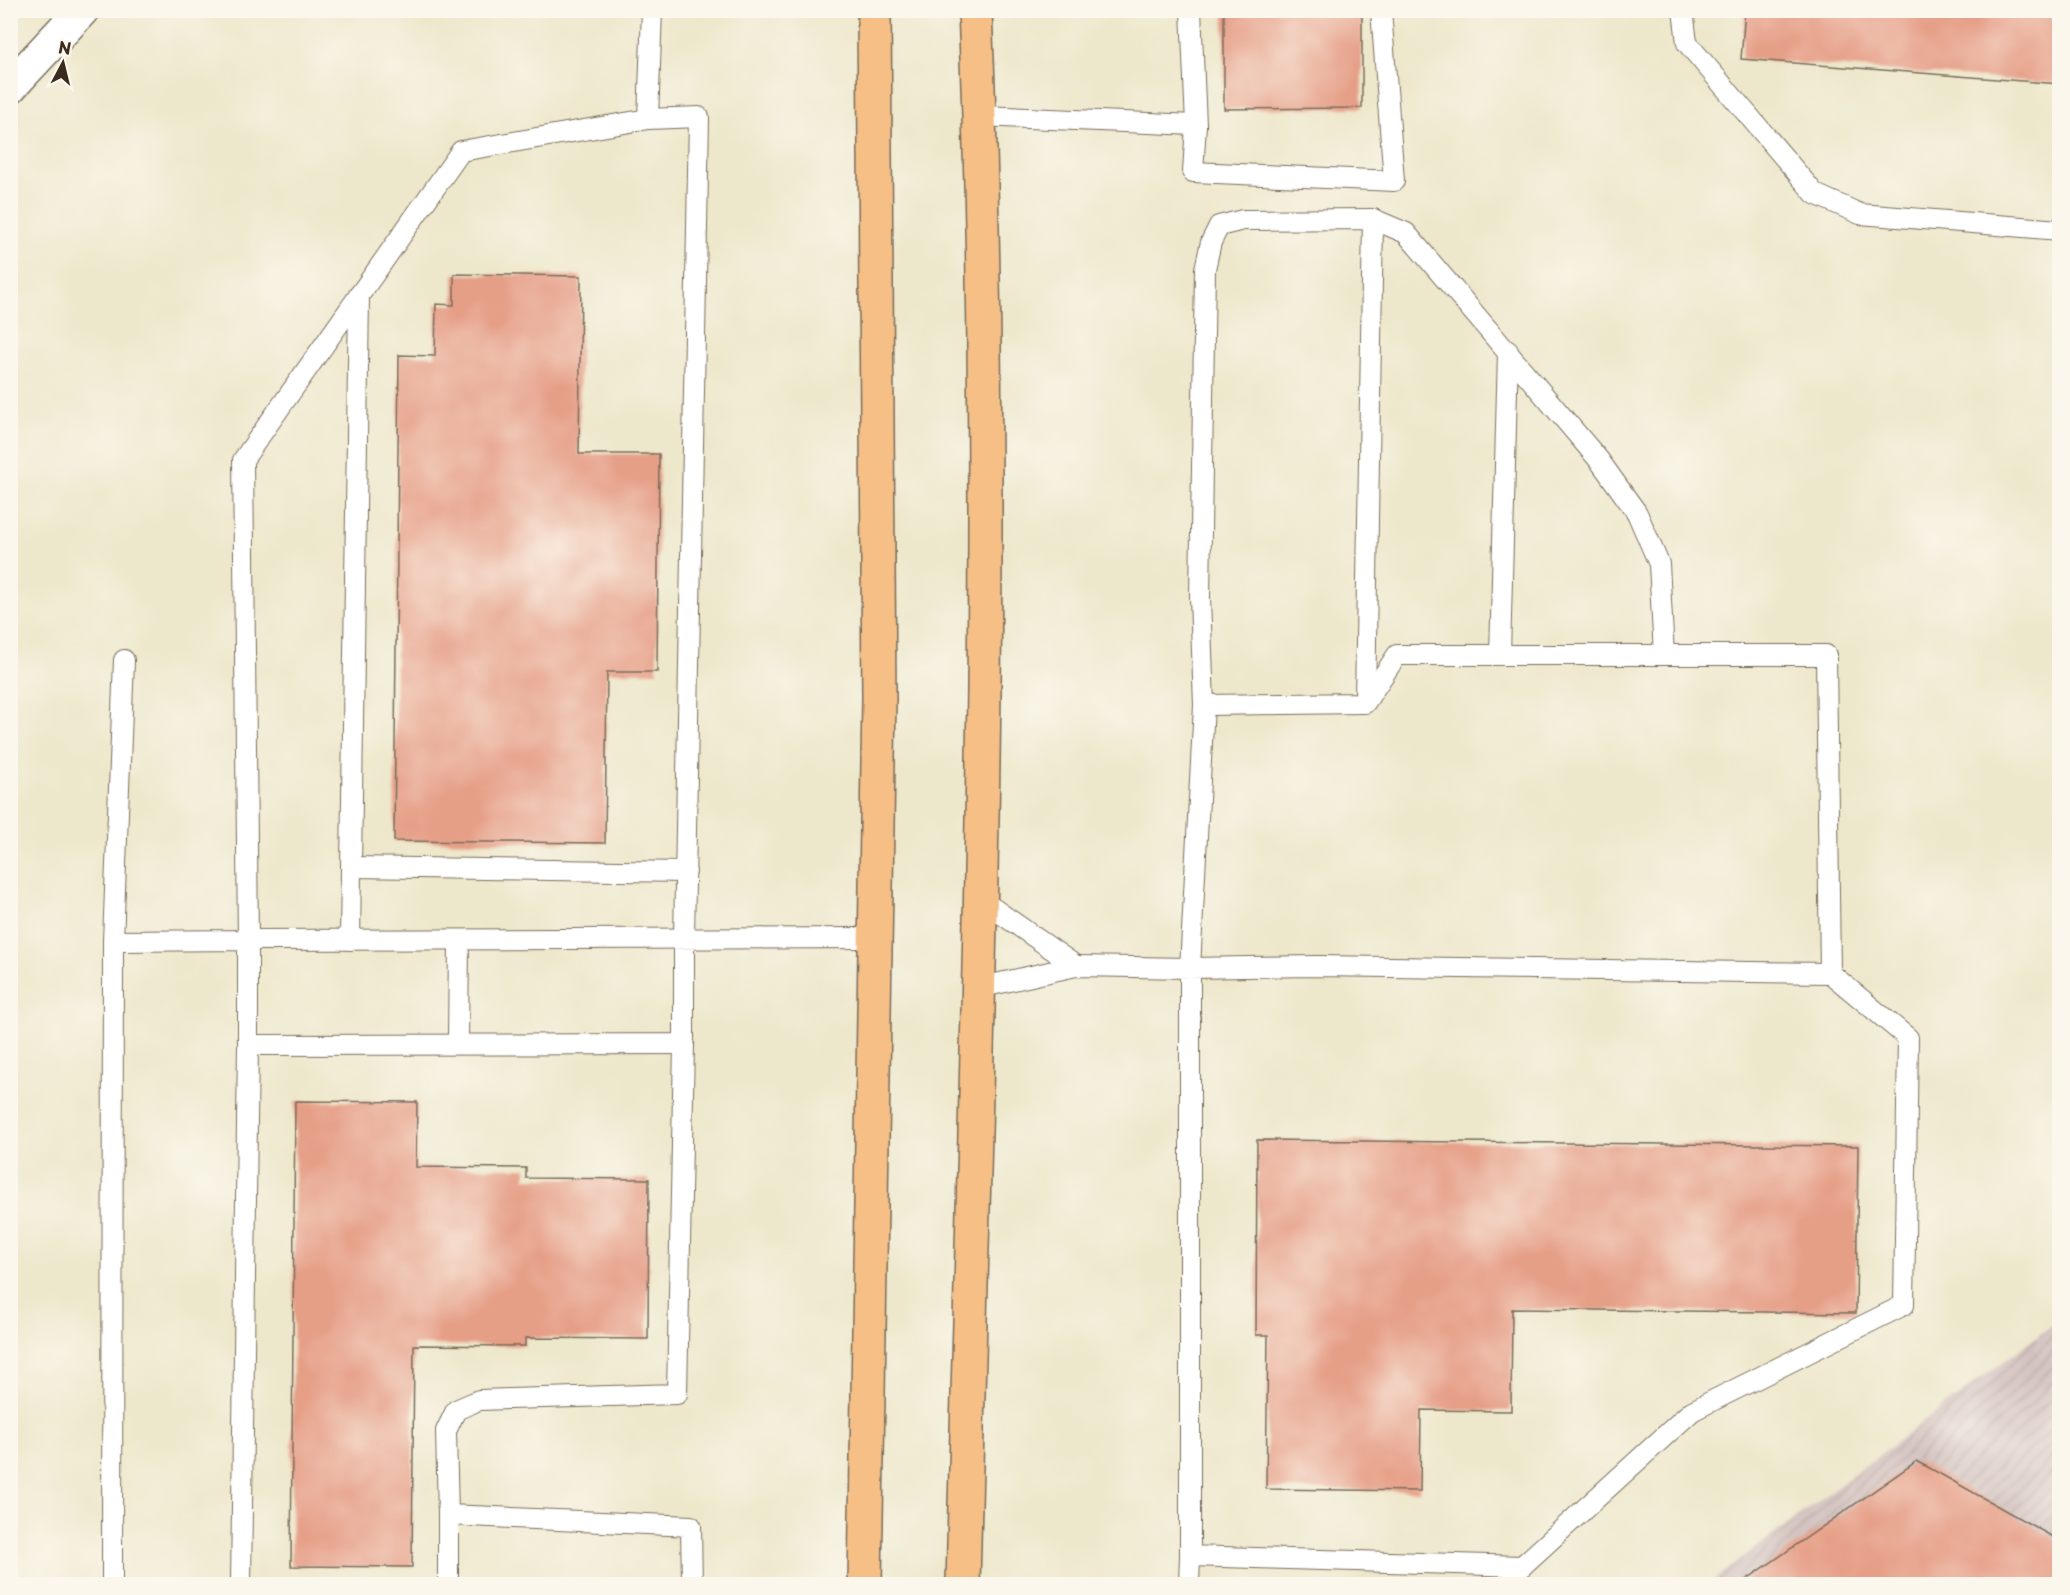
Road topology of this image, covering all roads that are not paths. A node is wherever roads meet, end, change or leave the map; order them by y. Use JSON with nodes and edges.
{"nodes":[{"id":1,"x":82,"y":10,"type":"edge"},
{"id":2,"x":652,"y":10,"type":"edge"},
{"id":3,"x":874,"y":10,"type":"edge"},
{"id":4,"x":975,"y":10,"type":"edge"},
{"id":5,"x":1191,"y":10,"type":"edge"},
{"id":6,"x":1381,"y":10,"type":"edge"},
{"id":7,"x":1683,"y":10,"type":"edge"},
{"id":8,"x":10,"y":87,"type":"edge"},
{"id":9,"x":980,"y":116,"type":"junction"},
{"id":10,"x":648,"y":119,"type":"junction"},
{"id":11,"x":1196,"y":125,"type":"junction"},
{"id":12,"x":1373,"y":219,"type":"junction"},
{"id":13,"x":2060,"y":230,"type":"edge"},
{"id":14,"x":359,"y":295,"type":"junction"},
{"id":15,"x":1508,"y":351,"type":"junction"},
{"id":16,"x":1500,"y":655,"type":"junction"},
{"id":17,"x":1664,"y":655,"type":"junction"},
{"id":18,"x":124,"y":660,"type":"dead end"},
{"id":19,"x":1365,"y":703,"type":"junction"},
{"id":20,"x":1204,"y":705,"type":"junction"},
{"id":21,"x":351,"y":867,"type":"junction"},
{"id":22,"x":686,"y":872,"type":"junction"},
{"id":23,"x":980,"y":899,"type":"junction"},
{"id":24,"x":875,"y":938,"type":"junction"},
{"id":25,"x":684,"y":939,"type":"junction"},
{"id":26,"x":248,"y":940,"type":"junction"},
{"id":27,"x":350,"y":940,"type":"junction"},
{"id":28,"x":459,"y":940,"type":"junction"},
{"id":29,"x":113,"y":941,"type":"junction"},
{"id":30,"x":1076,"y":966,"type":"junction"},
{"id":31,"x":1190,"y":968,"type":"junction"},
{"id":32,"x":1830,"y":972,"type":"junction"},
{"id":33,"x":978,"y":988,"type":"junction"},
{"id":34,"x":458,"y":1044,"type":"junction"},
{"id":35,"x":684,"y":1044,"type":"junction"},
{"id":36,"x":248,"y":1045,"type":"junction"},
{"id":37,"x":448,"y":1515,"type":"junction"},
{"id":38,"x":1190,"y":1556,"type":"junction"},
{"id":39,"x":1522,"y":1566,"type":"junction"},
{"id":40,"x":112,"y":1584,"type":"edge"},
{"id":41,"x":241,"y":1584,"type":"edge"},
{"id":42,"x":447,"y":1584,"type":"edge"},
{"id":43,"x":692,"y":1584,"type":"edge"},
{"id":44,"x":865,"y":1584,"type":"edge"},
{"id":45,"x":963,"y":1584,"type":"edge"},
{"id":46,"x":1189,"y":1584,"type":"edge"},
{"id":47,"x":1510,"y":1584,"type":"edge"}],
"edges":[{"from":1,"to":8,"type":"street"},
{"from":2,"to":10,"type":"lane"},
{"from":3,"to":24,"type":"highway"},
{"from":4,"to":9,"type":"highway"},
{"from":5,"to":11,"type":"lane"},
{"from":6,"to":11,"type":"lane"},
{"from":7,"to":13,"type":"lane"},
{"from":9,"to":11,"type":"lane"},
{"from":9,"to":23,"type":"highway"},
{"from":10,"to":14,"type":"lane"},
{"from":10,"to":22,"type":"lane"},
{"from":12,"to":15,"type":"lane"},
{"from":12,"to":19,"type":"lane"},
{"from":12,"to":20,"type":"lane"},
{"from":14,"to":21,"type":"lane"},
{"from":14,"to":26,"type":"lane"},
{"from":15,"to":16,"type":"lane"},
{"from":15,"to":17,"type":"lane"},
{"from":16,"to":17,"type":"lane"},
{"from":16,"to":19,"type":"lane"},
{"from":17,"to":32,"type":"lane"},
{"from":18,"to":29,"type":"lane"},
{"from":19,"to":20,"type":"lane"},
{"from":20,"to":31,"type":"lane"},
{"from":21,"to":22,"type":"lane"},
{"from":21,"to":27,"type":"lane"},
{"from":22,"to":25,"type":"lane"},
{"from":23,"to":30,"type":"lane"},
{"from":23,"to":33,"type":"highway"},
{"from":24,"to":25,"type":"lane"},
{"from":24,"to":44,"type":"highway"},
{"from":25,"to":28,"type":"lane"},
{"from":25,"to":35,"type":"lane"},
{"from":26,"to":27,"type":"lane"},
{"from":26,"to":29,"type":"lane"},
{"from":26,"to":36,"type":"lane"},
{"from":27,"to":28,"type":"lane"},
{"from":28,"to":34,"type":"lane"},
{"from":29,"to":40,"type":"lane"},
{"from":30,"to":31,"type":"lane"},
{"from":30,"to":33,"type":"lane"},
{"from":31,"to":32,"type":"lane"},
{"from":31,"to":38,"type":"lane"},
{"from":32,"to":39,"type":"lane"},
{"from":33,"to":45,"type":"highway"},
{"from":34,"to":35,"type":"lane"},
{"from":34,"to":36,"type":"lane"},
{"from":35,"to":37,"type":"lane"},
{"from":36,"to":41,"type":"lane"},
{"from":37,"to":42,"type":"lane"},
{"from":37,"to":43,"type":"lane"},
{"from":38,"to":39,"type":"lane"},
{"from":38,"to":46,"type":"lane"},
{"from":39,"to":47,"type":"lane"}]}
